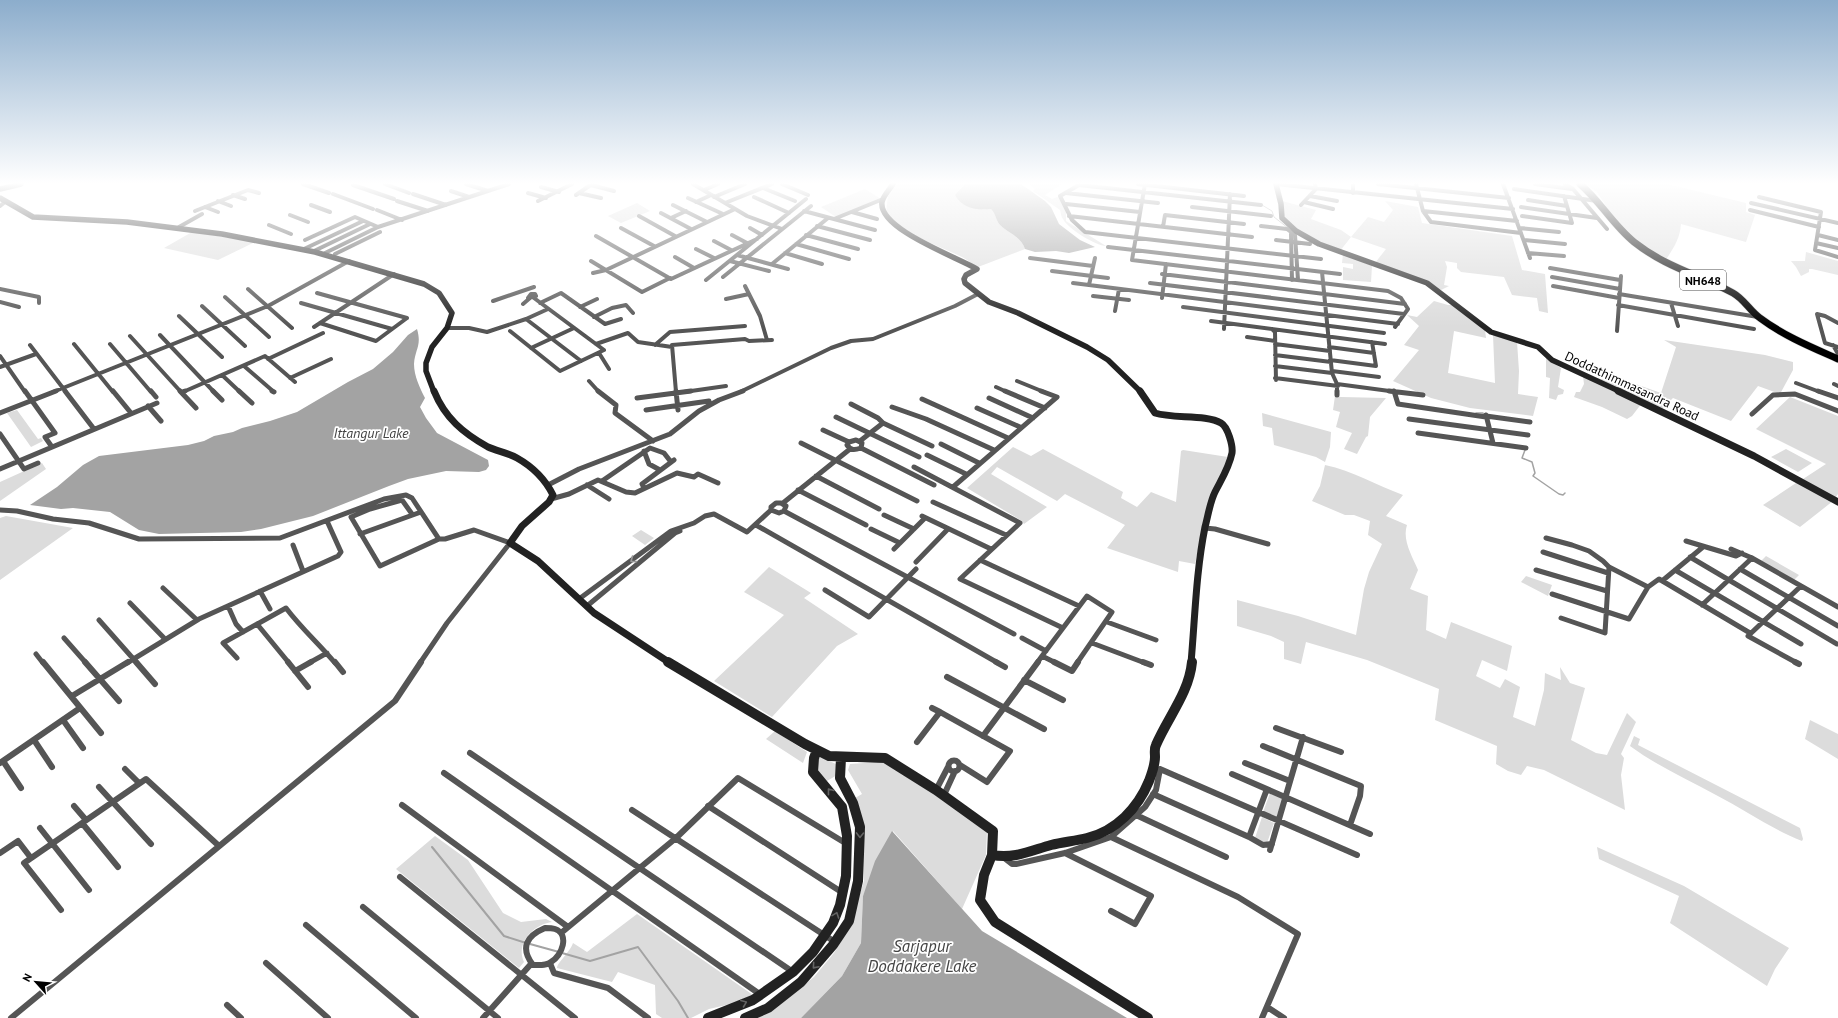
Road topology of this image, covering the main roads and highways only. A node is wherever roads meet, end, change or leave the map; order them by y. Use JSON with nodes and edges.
{"nodes":[{"id":1,"x":1625,"y":232,"type":"edge"},
{"id":2,"x":1837,"y":356,"type":"edge"}],
"edges":[{"from":1,"to":2,"type":"highway","number":"NH648"}]}
